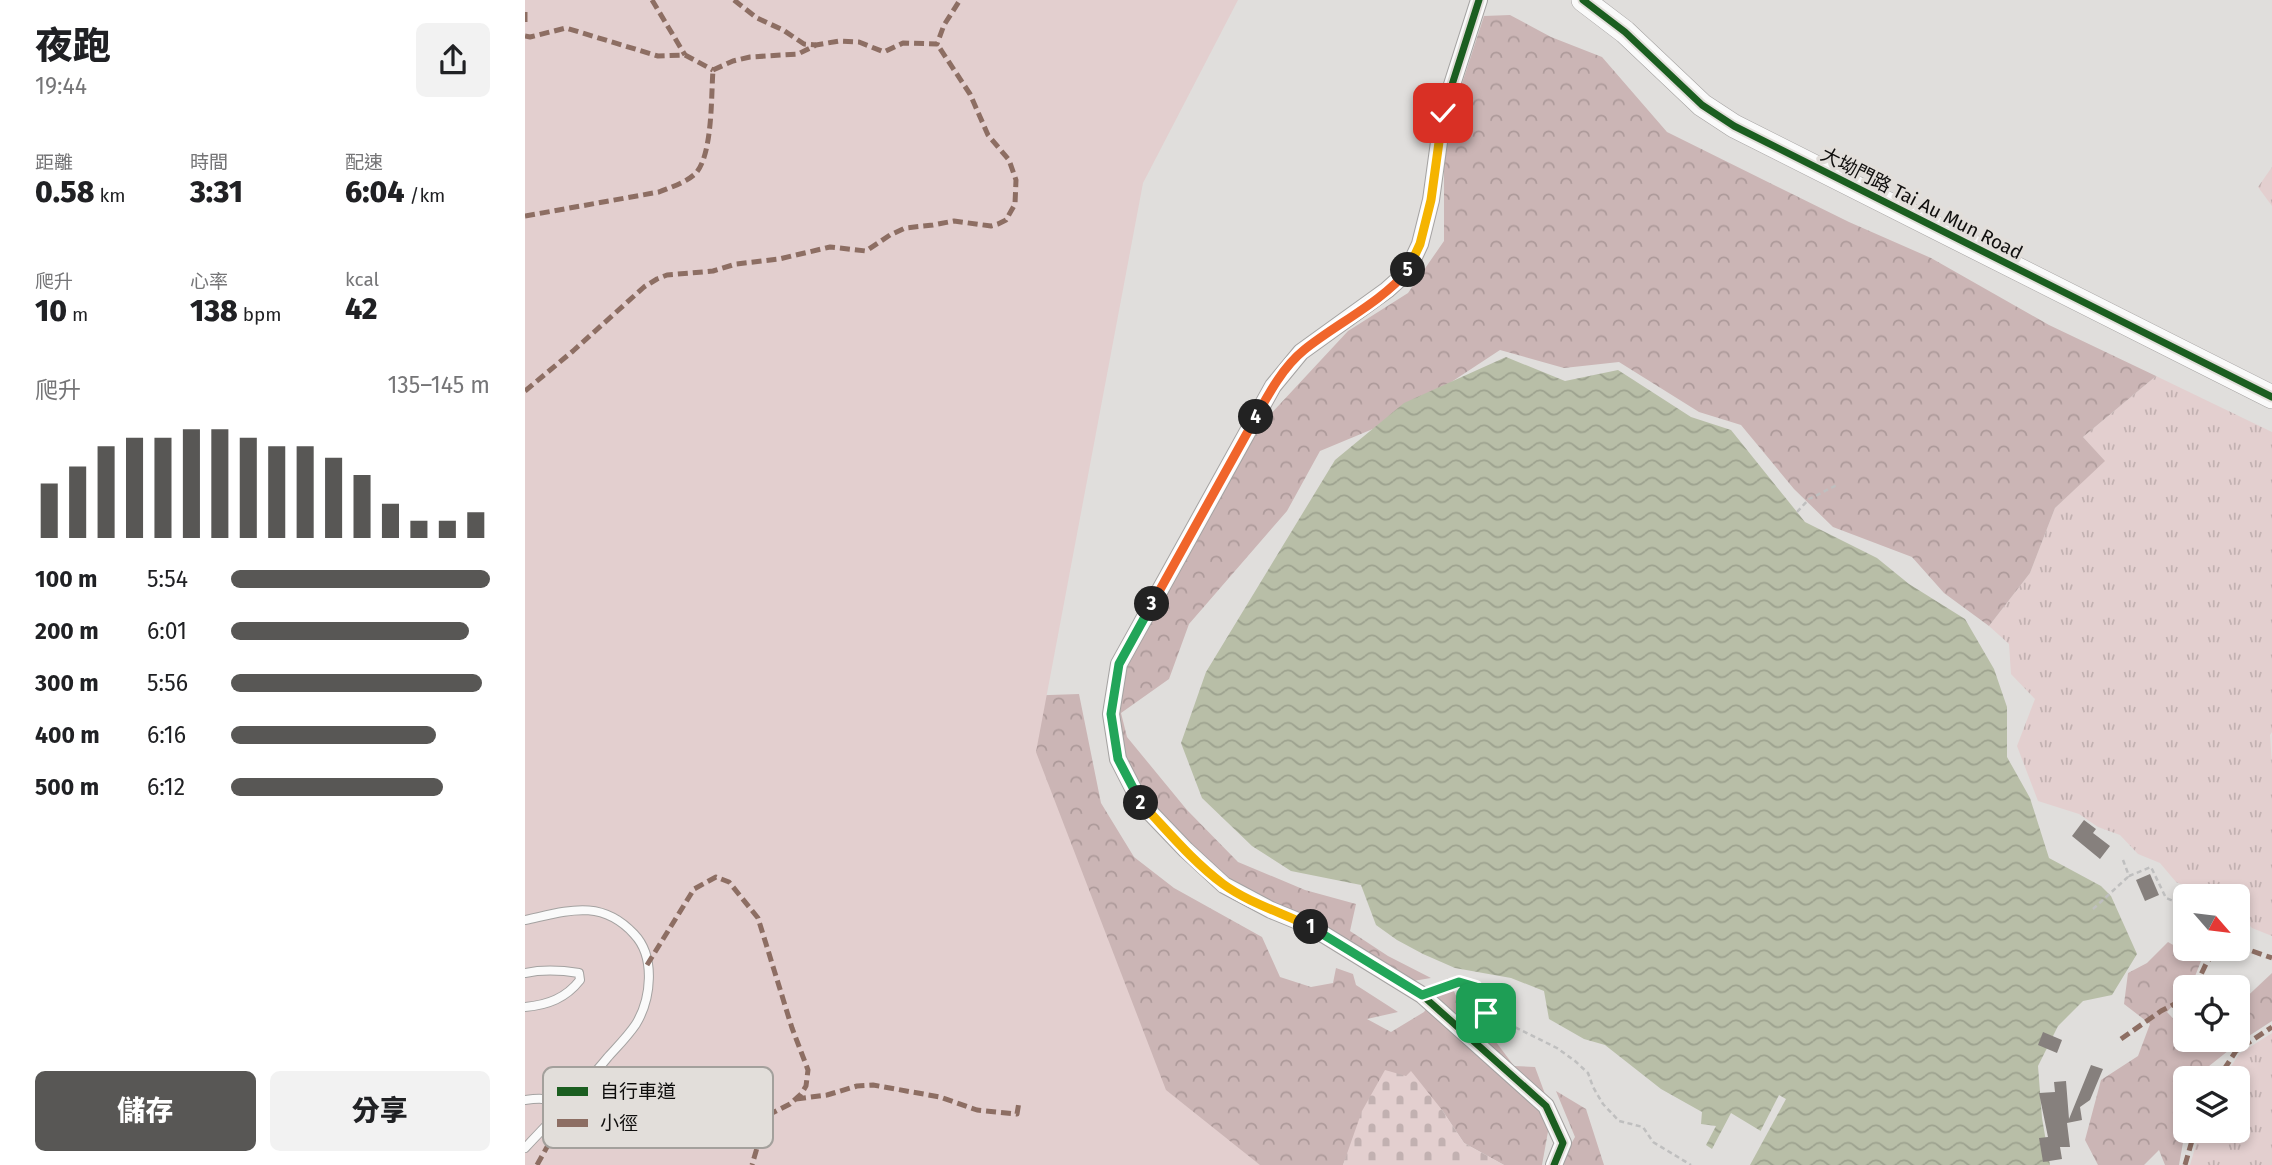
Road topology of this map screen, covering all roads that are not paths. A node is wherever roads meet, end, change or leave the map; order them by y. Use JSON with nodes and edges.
{"nodes":[{"id":1,"x":1479,"y":0,"type":"edge"},
{"id":2,"x":1583,"y":0,"type":"edge"},
{"id":3,"x":2272,"y":397,"type":"edge"},
{"id":4,"x":525,"y":920,"type":"edge"},
{"id":5,"x":525,"y":973,"type":"edge"},
{"id":6,"x":525,"y":1007,"type":"edge"},
{"id":7,"x":598,"y":1067,"type":"edge"},
{"id":8,"x":543,"y":1098,"type":"edge"},
{"id":9,"x":525,"y":1100,"type":"edge"},
{"id":10,"x":543,"y":1129,"type":"edge"},
{"id":11,"x":525,"y":1148,"type":"edge"},
{"id":12,"x":1554,"y":1165,"type":"edge"}],
"edges":[{"from":1,"to":12,"type":"street"},
{"from":2,"to":3,"type":"street","name":"大坳門路 Tai Au Mun Road"},
{"from":4,"to":7,"type":"lane"},
{"from":5,"to":6,"type":"lane"},
{"from":8,"to":9,"type":"lane"},
{"from":10,"to":11,"type":"lane"}]}
